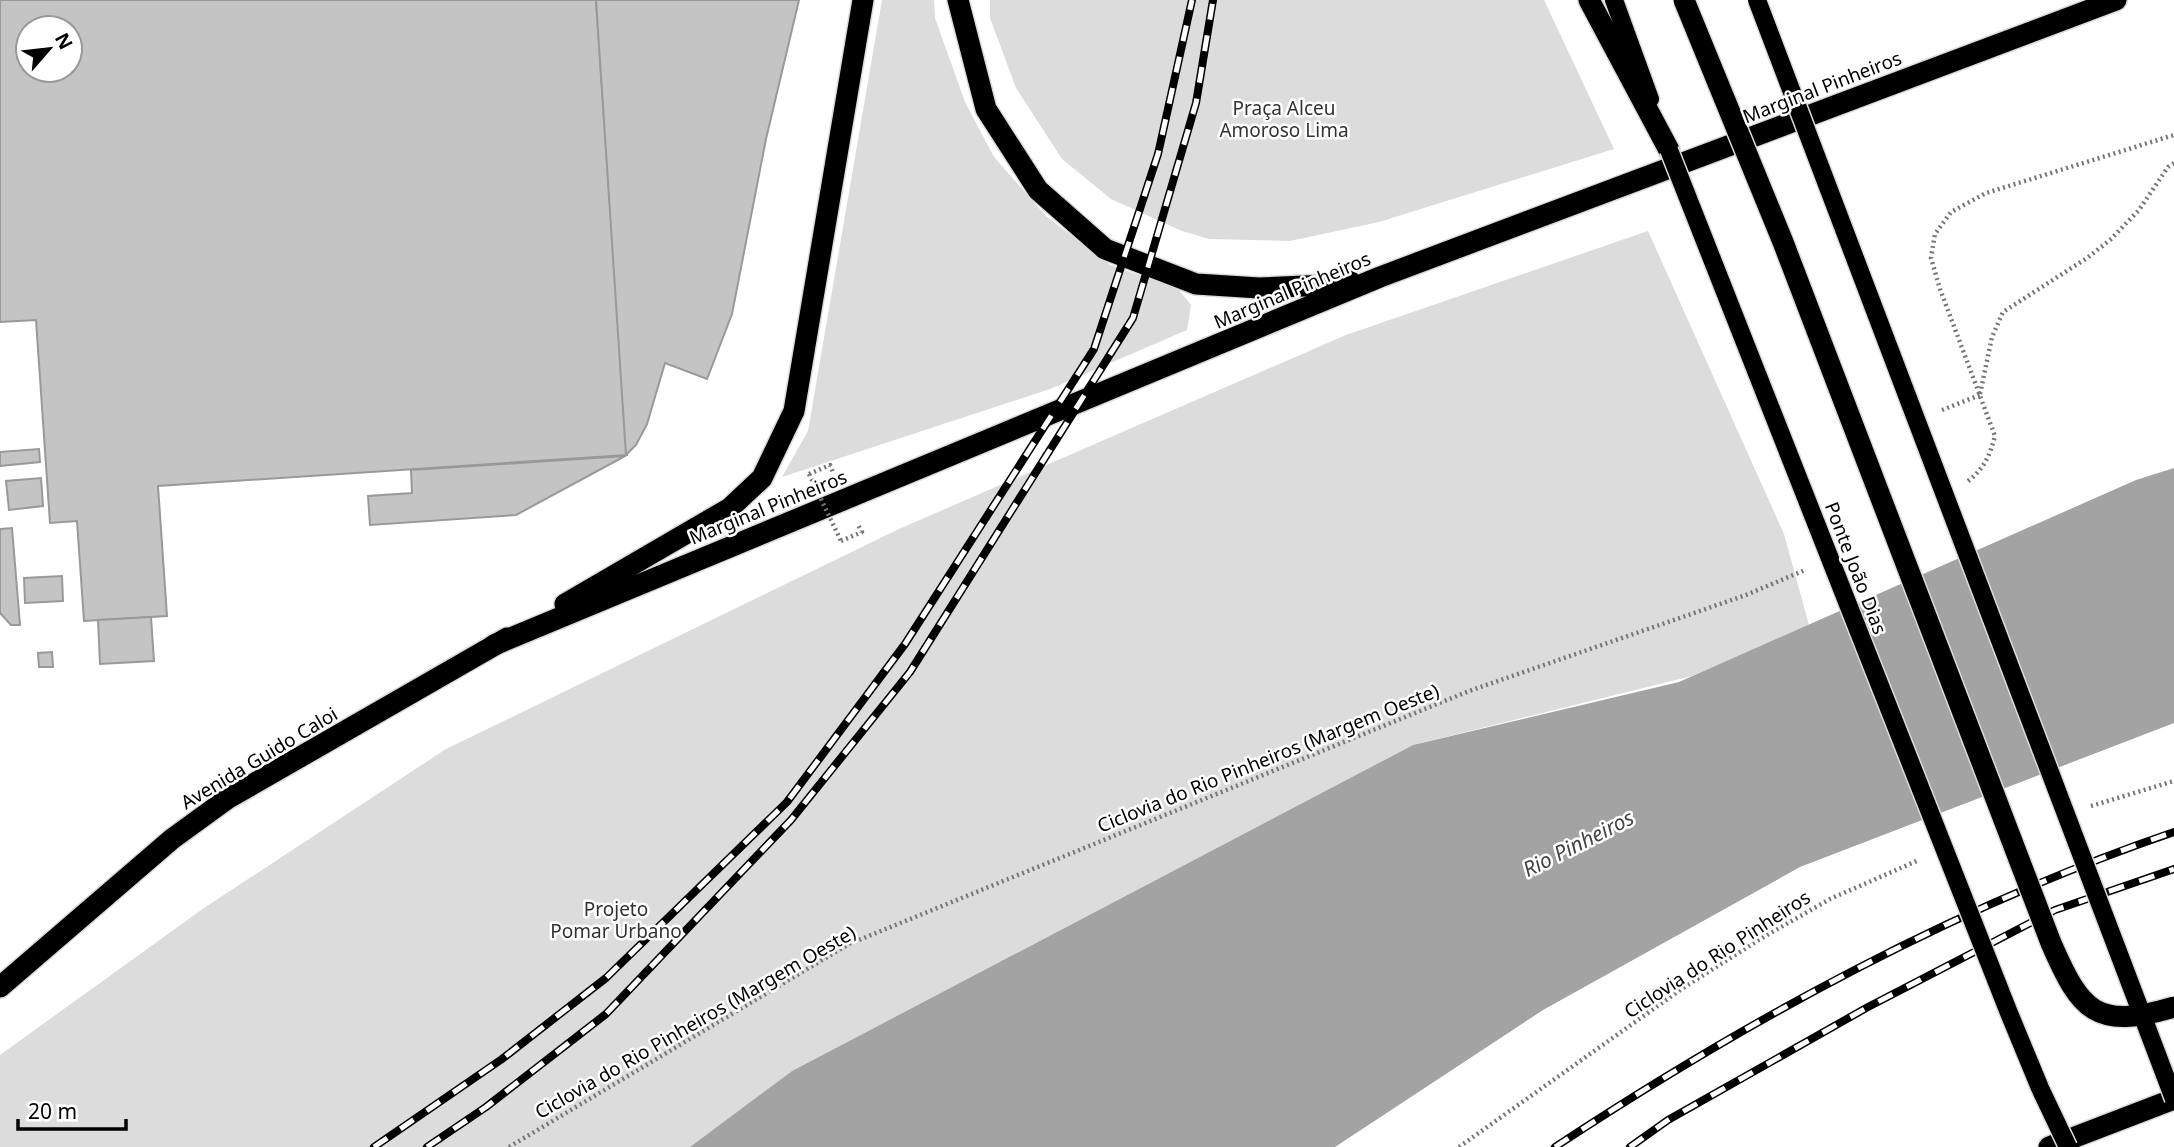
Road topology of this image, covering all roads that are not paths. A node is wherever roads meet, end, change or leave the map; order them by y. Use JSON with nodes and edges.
{"nodes":[{"id":1,"x":863,"y":0,"type":"edge"},
{"id":2,"x":958,"y":0,"type":"edge"},
{"id":3,"x":1614,"y":0,"type":"edge"},
{"id":4,"x":1684,"y":0,"type":"edge"},
{"id":5,"x":1757,"y":0,"type":"edge"},
{"id":6,"x":2116,"y":0,"type":"edge"},
{"id":7,"x":2094,"y":6,"type":"edge"},
{"id":8,"x":1594,"y":10,"type":"edge"},
{"id":9,"x":1669,"y":150,"type":"junction"},
{"id":10,"x":1380,"y":277,"type":"junction"},
{"id":11,"x":494,"y":645,"type":"junction"},
{"id":12,"x":0,"y":987,"type":"edge"},
{"id":13,"x":2174,"y":1007,"type":"edge"},
{"id":14,"x":2174,"y":1099,"type":"edge"},
{"id":15,"x":2049,"y":1147,"type":"edge"},
{"id":16,"x":2068,"y":1147,"type":"edge"}],
"edges":[{"from":1,"to":11,"type":"highway"},
{"from":2,"to":10,"type":"highway"},
{"from":3,"to":9,"type":"main road","name":"Ponte João Dias"},
{"from":4,"to":13,"type":"highway","bridge":true},
{"from":5,"to":14,"type":"main road","bridge":true},
{"from":6,"to":7,"type":"highway","name":"Marginal Pinheiros"},
{"from":7,"to":10,"type":"highway","name":"Marginal Pinheiros"},
{"from":8,"to":9,"type":"highway"},
{"from":9,"to":16,"type":"main road","name":"Ponte João Dias","bridge":true},
{"from":10,"to":11,"type":"highway","name":"Marginal Pinheiros"},
{"from":11,"to":12,"type":"highway","name":"Avenida Guido Caloi"},
{"from":14,"to":15,"type":"highway"}]}
